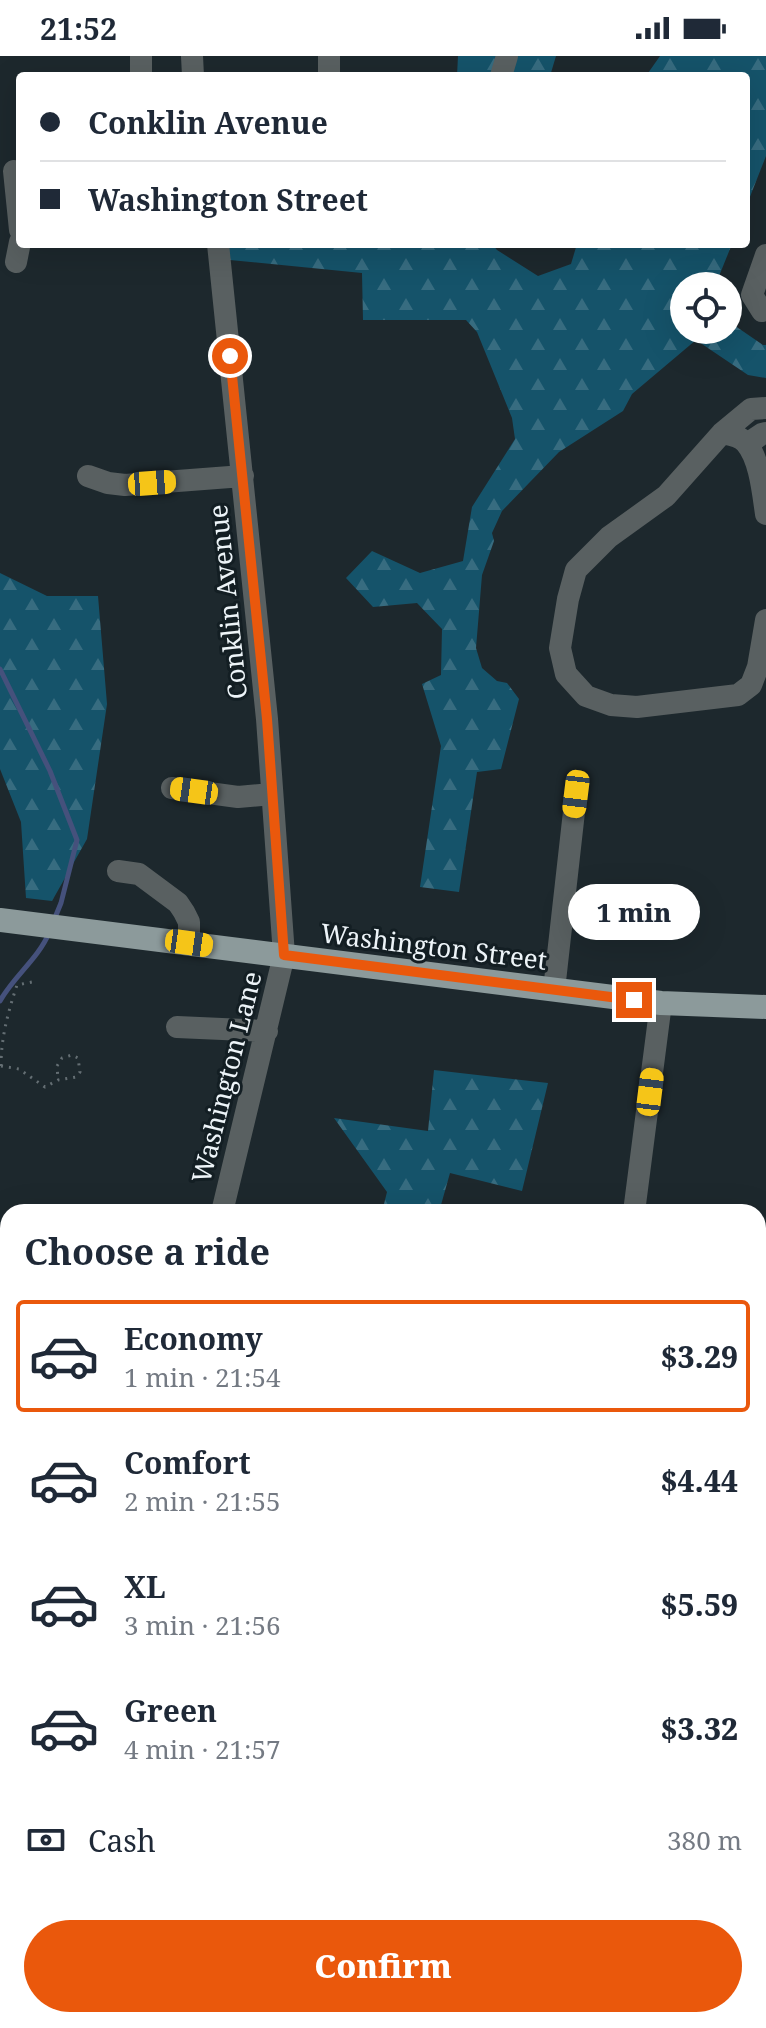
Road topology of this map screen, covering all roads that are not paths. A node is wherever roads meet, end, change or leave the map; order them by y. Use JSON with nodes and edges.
{"nodes":[{"id":1,"x":11,"y":171,"type":"edge"},
{"id":2,"x":16,"y":204,"type":"edge"},
{"id":3,"x":218,"y":248,"type":"edge"},
{"id":4,"x":766,"y":255,"type":"edge"},
{"id":5,"x":766,"y":310,"type":"edge"},
{"id":6,"x":766,"y":408,"type":"edge"},
{"id":7,"x":722,"y":433,"type":"junction"},
{"id":8,"x":757,"y":438,"type":"edge"},
{"id":9,"x":88,"y":476,"type":"dead end"},
{"id":10,"x":243,"y":476,"type":"junction"},
{"id":11,"x":766,"y":514,"type":"edge"},
{"id":12,"x":766,"y":620,"type":"edge"},
{"id":13,"x":172,"y":788,"type":"dead end"},
{"id":14,"x":272,"y":794,"type":"junction"},
{"id":15,"x":576,"y":794,"type":"dead end"},
{"id":16,"x":118,"y":871,"type":"dead end"},
{"id":17,"x":0,"y":920,"type":"edge"},
{"id":18,"x":189,"y":943,"type":"junction"},
{"id":19,"x":284,"y":955,"type":"junction"},
{"id":20,"x":554,"y":990,"type":"junction"},
{"id":21,"x":661,"y":1003,"type":"junction"},
{"id":22,"x":766,"y":1007,"type":"edge"},
{"id":23,"x":177,"y":1027,"type":"dead end"},
{"id":24,"x":267,"y":1031,"type":"junction"},
{"id":25,"x":224,"y":1204,"type":"edge"},
{"id":26,"x":635,"y":1204,"type":"edge"}],
"edges":[{"from":1,"to":2,"type":"street"},
{"from":3,"to":10,"type":"street","name":"Conklin Avenue"},
{"from":4,"to":5,"type":"street"},
{"from":6,"to":7,"type":"street"},
{"from":7,"to":8,"type":"street"},
{"from":7,"to":12,"type":"street"},
{"from":8,"to":11,"type":"street"},
{"from":9,"to":10,"type":"street"},
{"from":10,"to":14,"type":"street","name":"Conklin Avenue"},
{"from":13,"to":14,"type":"street"},
{"from":14,"to":19,"type":"street","name":"Conklin Avenue"},
{"from":15,"to":20,"type":"street"},
{"from":16,"to":18,"type":"street"},
{"from":17,"to":18,"type":"main road","name":"Washington Street"},
{"from":18,"to":19,"type":"main road","name":"Washington Street"},
{"from":19,"to":20,"type":"main road","name":"Washington Street"},
{"from":19,"to":24,"type":"street","name":"Washington Lane"},
{"from":20,"to":21,"type":"main road","name":"Washington Street"},
{"from":21,"to":22,"type":"main road","name":"Washington Street"},
{"from":21,"to":26,"type":"street"},
{"from":23,"to":24,"type":"street"},
{"from":24,"to":25,"type":"street","name":"Washington Lane"}]}
